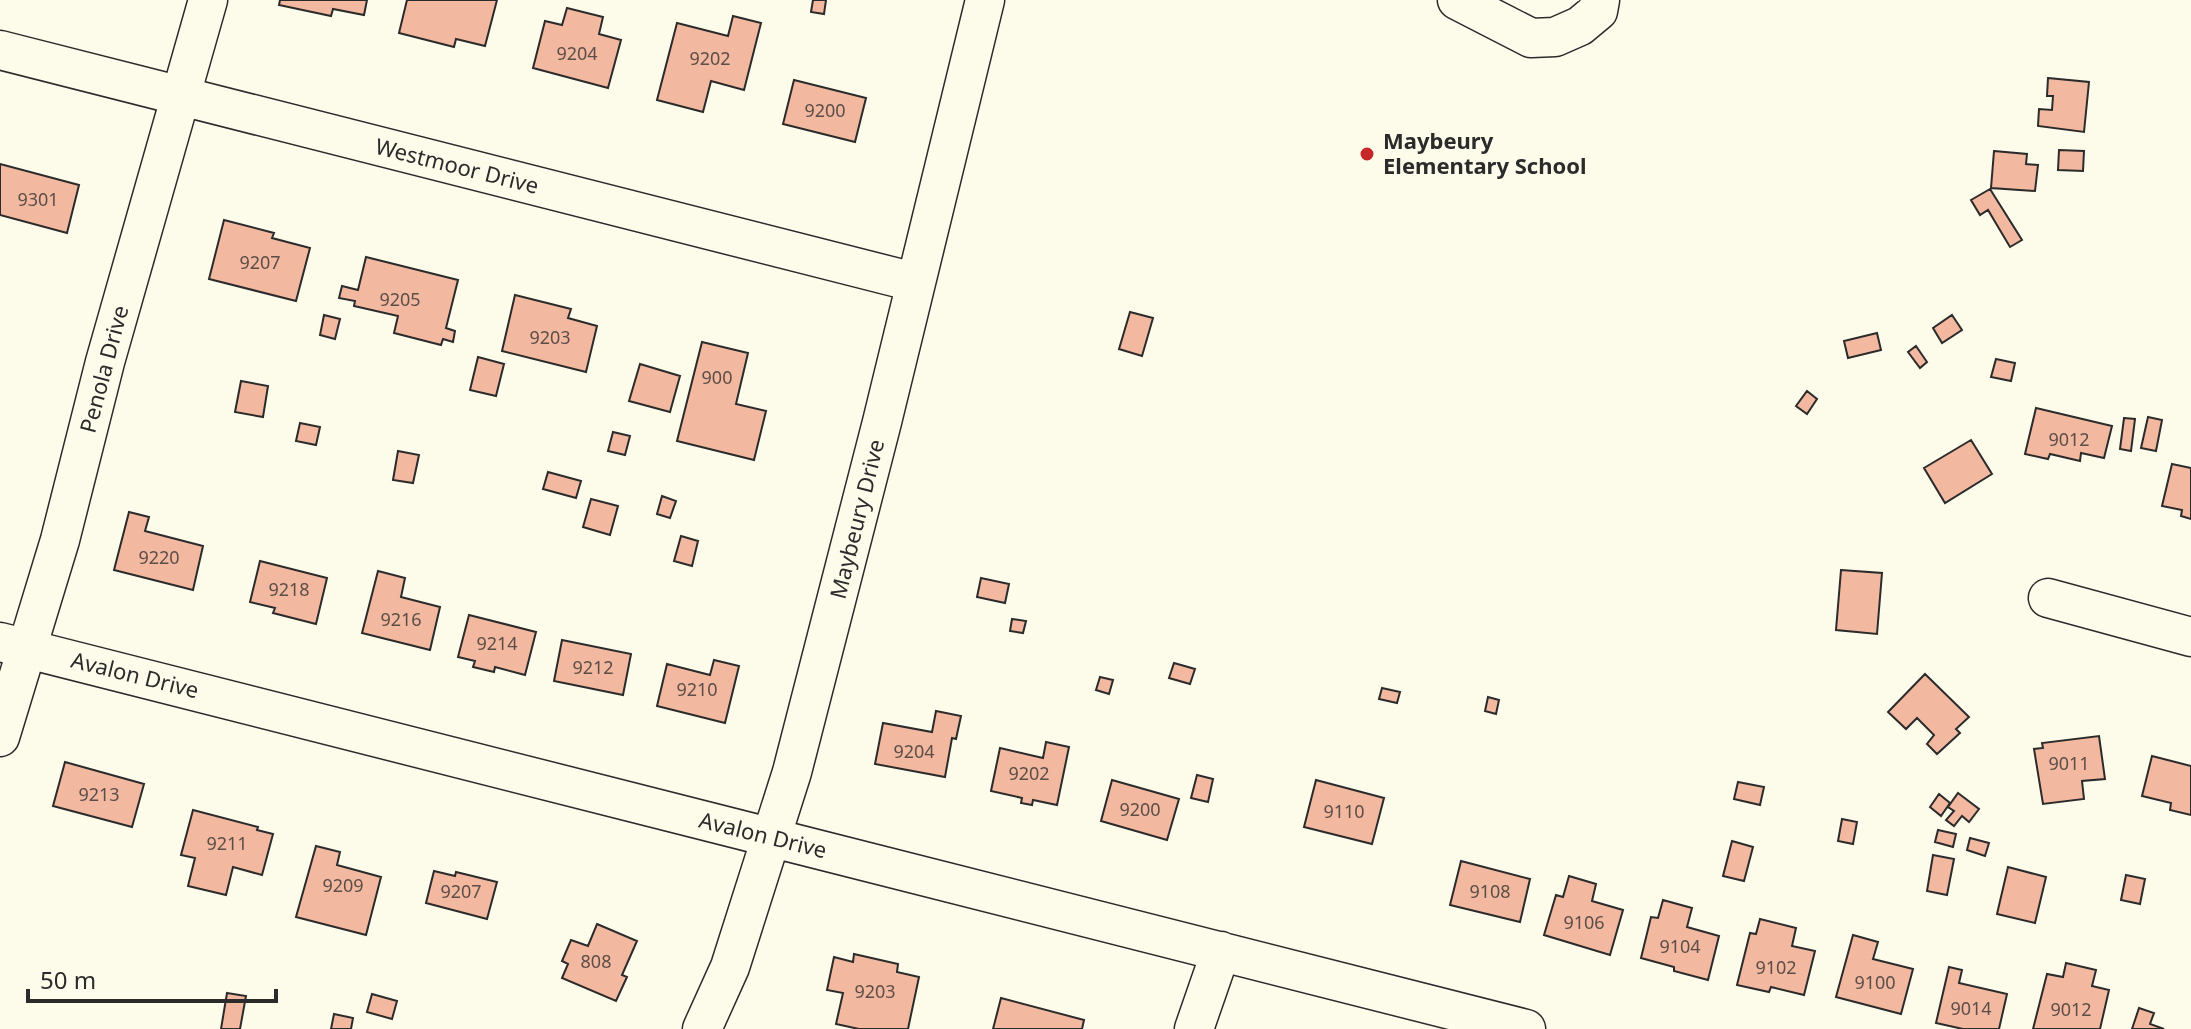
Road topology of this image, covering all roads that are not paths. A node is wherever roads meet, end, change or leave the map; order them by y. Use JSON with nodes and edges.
{"nodes":[{"id":1,"x":208,"y":0,"type":"edge"},
{"id":2,"x":985,"y":0,"type":"edge"},
{"id":3,"x":1457,"y":0,"type":"edge"},
{"id":4,"x":1600,"y":0,"type":"edge"},
{"id":5,"x":0,"y":50,"type":"edge"},
{"id":6,"x":180,"y":95,"type":"junction"},
{"id":7,"x":914,"y":282,"type":"junction"},
{"id":8,"x":2048,"y":598,"type":"dead end"},
{"id":9,"x":2191,"y":637,"type":"edge"},
{"id":10,"x":14,"y":645,"type":"edge"},
{"id":11,"x":0,"y":737,"type":"edge"},
{"id":12,"x":770,"y":836,"type":"junction"},
{"id":13,"x":1221,"y":951,"type":"junction"},
{"id":14,"x":702,"y":1029,"type":"edge"},
{"id":15,"x":1194,"y":1029,"type":"edge"},
{"id":16,"x":1526,"y":1029,"type":"edge"}],
"edges":[{"from":1,"to":6,"type":"street","name":"Penola Drive"},
{"from":2,"to":7,"type":"street","name":"Maybeury Drive"},
{"from":3,"to":4,"type":"street"},
{"from":5,"to":6,"type":"street","name":"Westmoor Drive"},
{"from":6,"to":7,"type":"street","name":"Westmoor Drive"},
{"from":6,"to":10,"type":"street","name":"Penola Drive"},
{"from":7,"to":12,"type":"street","name":"Maybeury Drive"},
{"from":8,"to":9,"type":"street"},
{"from":10,"to":11,"type":"street","name":"Penola Drive"},
{"from":10,"to":12,"type":"street","name":"Avalon Drive"},
{"from":12,"to":13,"type":"street","name":"Avalon Drive"},
{"from":12,"to":14,"type":"street","name":"Maybeury Drive"},
{"from":13,"to":15,"type":"street"},
{"from":13,"to":16,"type":"street","name":"Avalon Drive"}]}
